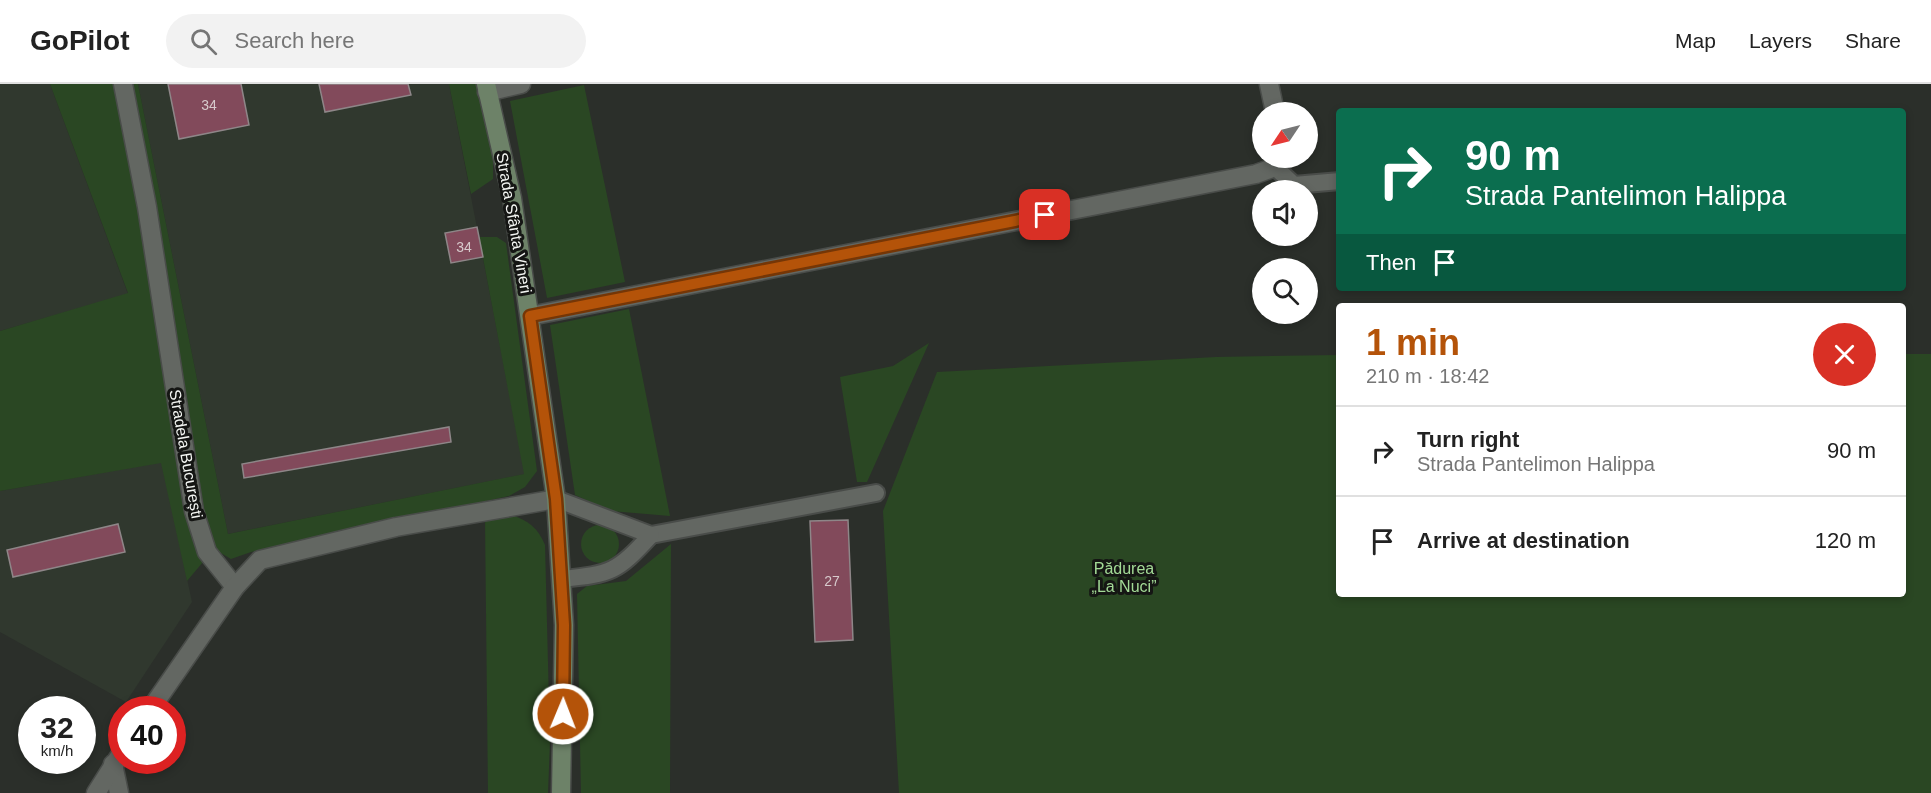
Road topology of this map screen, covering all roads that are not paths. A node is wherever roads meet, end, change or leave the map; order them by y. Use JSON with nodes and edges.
{"nodes":[{"id":1,"x":123,"y":84,"type":"edge"},
{"id":2,"x":521,"y":84,"type":"edge"},
{"id":3,"x":1269,"y":84,"type":"edge"},
{"id":4,"x":487,"y":88,"type":"edge"},
{"id":5,"x":1273,"y":102,"type":"edge"},
{"id":6,"x":1268,"y":168,"type":"edge"},
{"id":7,"x":1283,"y":168,"type":"edge"},
{"id":8,"x":1336,"y":181,"type":"edge"},
{"id":9,"x":530,"y":316,"type":"junction"},
{"id":10,"x":876,"y":493,"type":"dead end"},
{"id":11,"x":556,"y":499,"type":"junction"},
{"id":12,"x":651,"y":535,"type":"junction"},
{"id":13,"x":562,"y":579,"type":"junction"},
{"id":14,"x":235,"y":587,"type":"junction"},
{"id":15,"x":160,"y":696,"type":"edge"},
{"id":16,"x":108,"y":773,"type":"edge"},
{"id":17,"x":118,"y":774,"type":"edge"},
{"id":18,"x":96,"y":793,"type":"edge"},
{"id":19,"x":119,"y":793,"type":"edge"},
{"id":20,"x":561,"y":793,"type":"edge"}],
"edges":[{"from":1,"to":14,"type":"street","name":"Stradela București"},
{"from":2,"to":4,"type":"street"},
{"from":3,"to":5,"type":"street"},
{"from":4,"to":9,"type":"street","name":"Strada Sfânta Vineri"},
{"from":6,"to":9,"type":"street"},
{"from":7,"to":8,"type":"lane"},
{"from":9,"to":11,"type":"street","name":"Strada Sfânta Vineri"},
{"from":10,"to":12,"type":"lane"},
{"from":11,"to":12,"type":"lane"},
{"from":11,"to":13,"type":"street","name":"Strada Sfânta Vineri"},
{"from":11,"to":14,"type":"street"},
{"from":12,"to":13,"type":"lane"},
{"from":13,"to":20,"type":"street","name":"Strada Sfânta Vineri"},
{"from":14,"to":15,"type":"street"},
{"from":16,"to":18,"type":"street"},
{"from":17,"to":19,"type":"street"}]}
